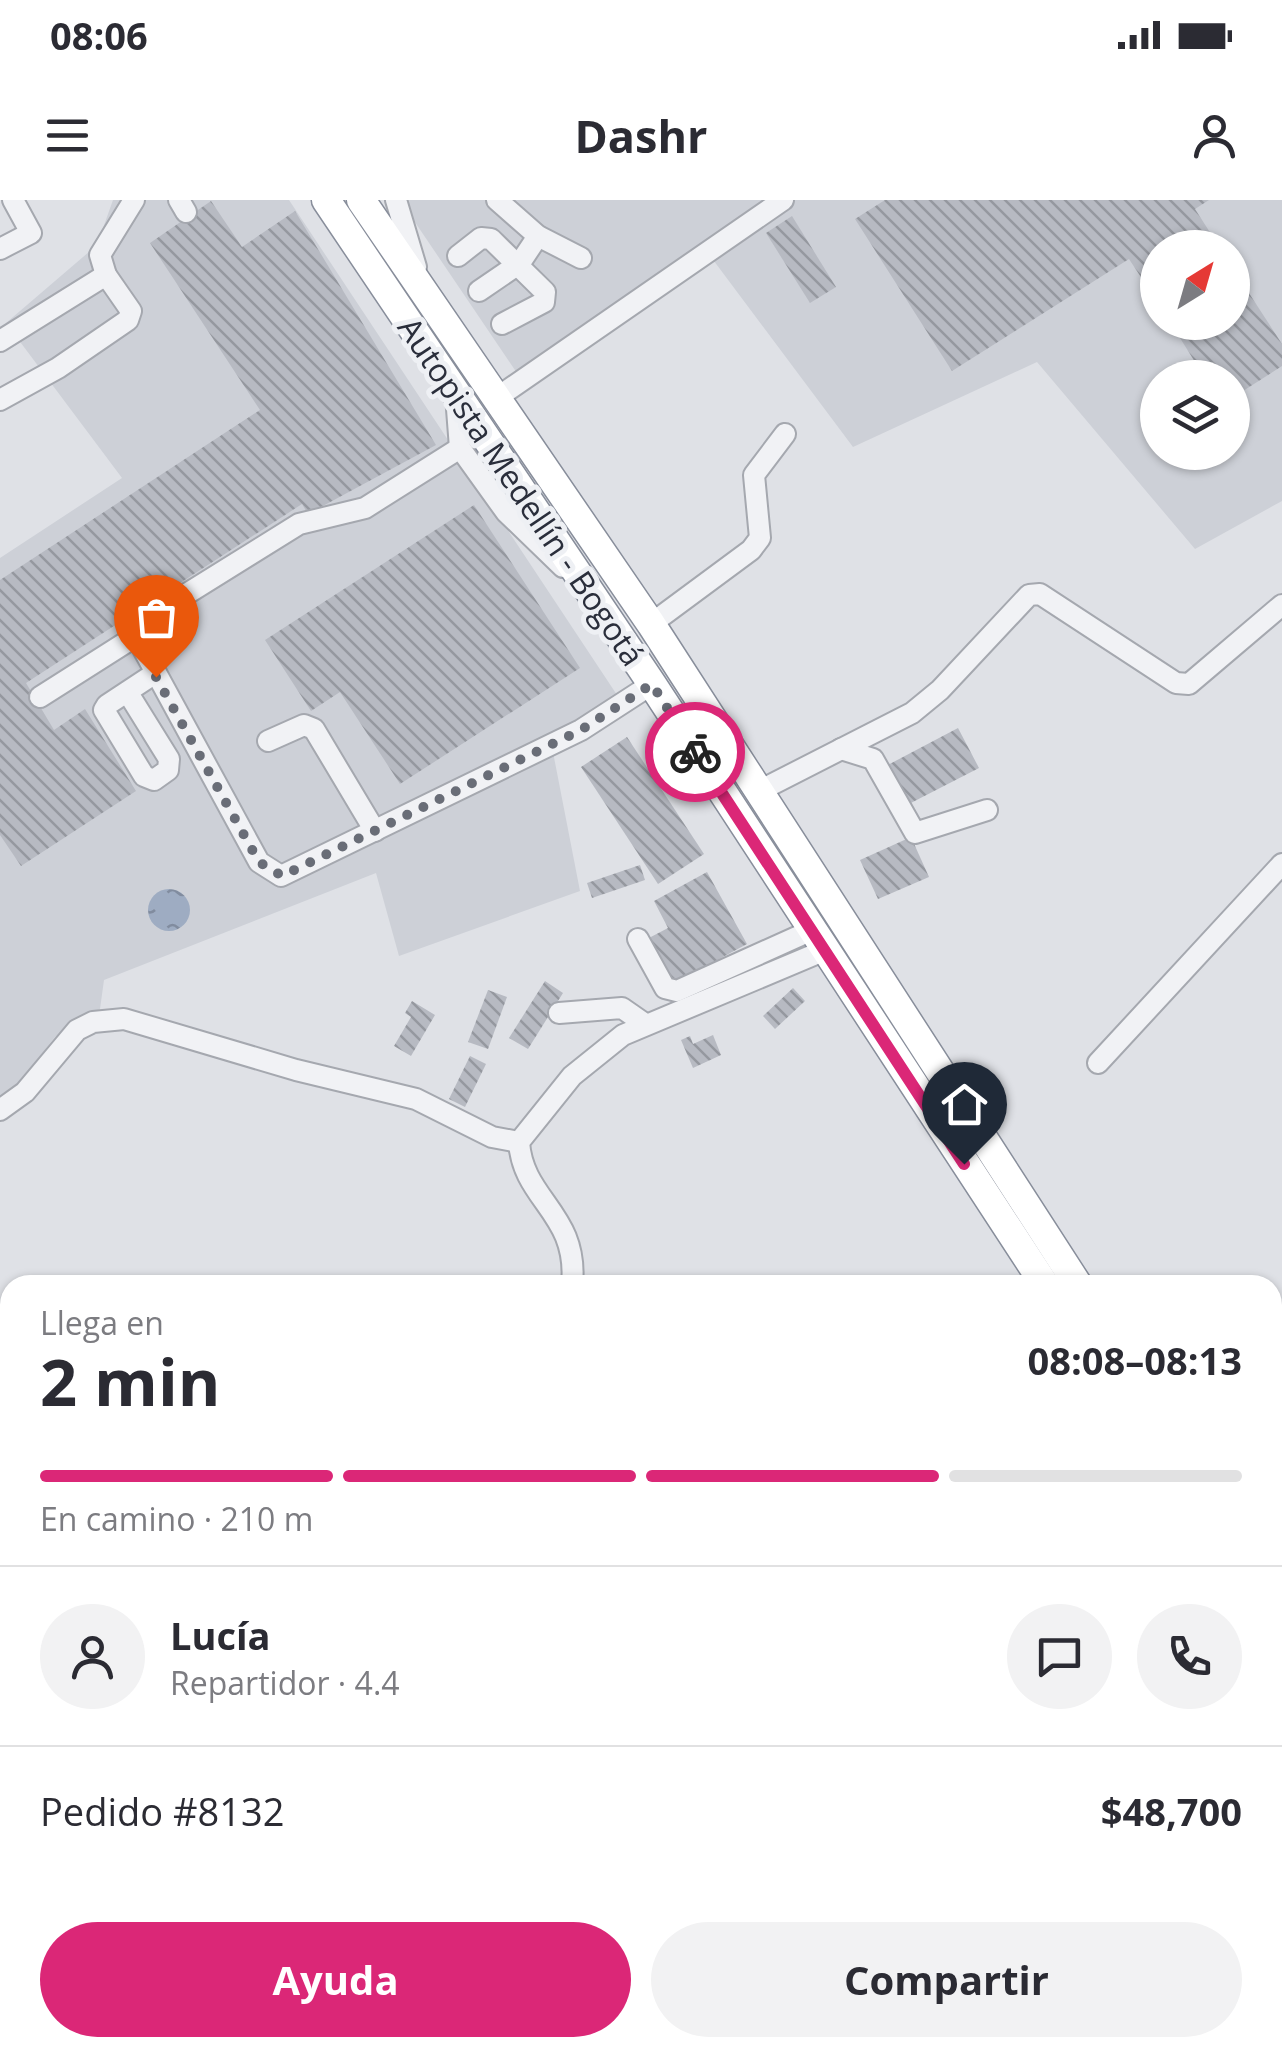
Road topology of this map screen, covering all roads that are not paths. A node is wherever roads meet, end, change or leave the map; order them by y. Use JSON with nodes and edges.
{"nodes":[{"id":1,"x":10,"y":200,"type":"edge"},
{"id":2,"x":134,"y":200,"type":"edge"},
{"id":3,"x":326,"y":200,"type":"edge"},
{"id":4,"x":361,"y":200,"type":"edge"},
{"id":5,"x":396,"y":200,"type":"edge"},
{"id":6,"x":498,"y":200,"type":"edge"},
{"id":7,"x":782,"y":200,"type":"edge"},
{"id":8,"x":0,"y":204,"type":"edge"},
{"id":9,"x":538,"y":236,"type":"junction"},
{"id":10,"x":0,"y":249,"type":"edge"},
{"id":11,"x":458,"y":256,"type":"dead end"},
{"id":12,"x":582,"y":258,"type":"dead end"},
{"id":13,"x":520,"y":263,"type":"junction"},
{"id":14,"x":106,"y":275,"type":"junction"},
{"id":15,"x":479,"y":291,"type":"dead end"},
{"id":16,"x":424,"y":293,"type":"junction"},
{"id":17,"x":502,"y":324,"type":"dead end"},
{"id":18,"x":0,"y":342,"type":"edge"},
{"id":19,"x":456,"y":389,"type":"junction"},
{"id":20,"x":498,"y":397,"type":"junction"},
{"id":21,"x":0,"y":400,"type":"edge"},
{"id":22,"x":785,"y":434,"type":"dead end"},
{"id":23,"x":460,"y":448,"type":"junction"},
{"id":24,"x":590,"y":594,"type":"junction"},
{"id":25,"x":1282,"y":605,"type":"edge"},
{"id":26,"x":651,"y":624,"type":"junction"},
{"id":27,"x":136,"y":636,"type":"junction"},
{"id":28,"x":154,"y":674,"type":"junction"},
{"id":29,"x":652,"y":684,"type":"junction"},
{"id":30,"x":128,"y":693,"type":"dead end"},
{"id":31,"x":40,"y":697,"type":"dead end"},
{"id":32,"x":268,"y":740,"type":"dead end"},
{"id":33,"x":841,"y":749,"type":"junction"},
{"id":34,"x":756,"y":792,"type":"junction"},
{"id":35,"x":987,"y":810,"type":"dead end"},
{"id":36,"x":375,"y":831,"type":"junction"},
{"id":37,"x":1282,"y":864,"type":"edge"},
{"id":38,"x":638,"y":939,"type":"dead end"},
{"id":39,"x":816,"y":941,"type":"junction"},
{"id":40,"x":559,"y":1013,"type":"dead end"},
{"id":41,"x":645,"y":1024,"type":"junction"},
{"id":42,"x":1098,"y":1062,"type":"dead end"},
{"id":43,"x":0,"y":1110,"type":"edge"},
{"id":44,"x":519,"y":1142,"type":"junction"},
{"id":45,"x":572,"y":1275,"type":"edge"},
{"id":46,"x":1038,"y":1275,"type":"edge"},
{"id":47,"x":1071,"y":1275,"type":"edge"}],
"edges":[{"from":1,"to":8,"type":"street"},
{"from":1,"to":10,"type":"street"},
{"from":2,"to":14,"type":"street"},
{"from":3,"to":19,"type":"highway","name":"Autopista Medellín - Bogotá"},
{"from":4,"to":16,"type":"highway","name":"Autopista Medellín - Bogotá"},
{"from":5,"to":16,"type":"street"},
{"from":6,"to":9,"type":"street"},
{"from":7,"to":20,"type":"street"},
{"from":9,"to":12,"type":"street"},
{"from":9,"to":13,"type":"street"},
{"from":11,"to":13,"type":"street"},
{"from":13,"to":15,"type":"street"},
{"from":13,"to":17,"type":"street"},
{"from":14,"to":18,"type":"street"},
{"from":14,"to":21,"type":"street"},
{"from":16,"to":20,"type":"highway","name":"Autopista Medellín - Bogotá"},
{"from":19,"to":23,"type":"street"},
{"from":19,"to":24,"type":"highway","name":"Autopista Medellín - Bogotá"},
{"from":20,"to":26,"type":"highway","name":"Autopista Medellín - Bogotá"},
{"from":22,"to":26,"type":"street"},
{"from":23,"to":24,"type":"street"},
{"from":23,"to":27,"type":"street"},
{"from":24,"to":29,"type":"highway","name":"Autopista Medellín - Bogotá"},
{"from":25,"to":33,"type":"street"},
{"from":26,"to":34,"type":"highway","name":"Autopista Medellín - Bogotá"},
{"from":27,"to":28,"type":"street"},
{"from":27,"to":31,"type":"street"},
{"from":28,"to":30,"type":"street"},
{"from":28,"to":36,"type":"street"},
{"from":29,"to":36,"type":"street"},
{"from":29,"to":39,"type":"highway","name":"Autopista Medellín - Bogotá"},
{"from":32,"to":36,"type":"street"},
{"from":33,"to":34,"type":"street"},
{"from":33,"to":35,"type":"street"},
{"from":34,"to":47,"type":"highway","name":"Autopista Medellín - Bogotá"},
{"from":37,"to":42,"type":"street"},
{"from":38,"to":39,"type":"street"},
{"from":39,"to":41,"type":"street"},
{"from":39,"to":46,"type":"highway","name":"Autopista Medellín - Bogotá"},
{"from":40,"to":41,"type":"street"},
{"from":41,"to":44,"type":"street"},
{"from":43,"to":44,"type":"street"},
{"from":44,"to":45,"type":"street"}]}
